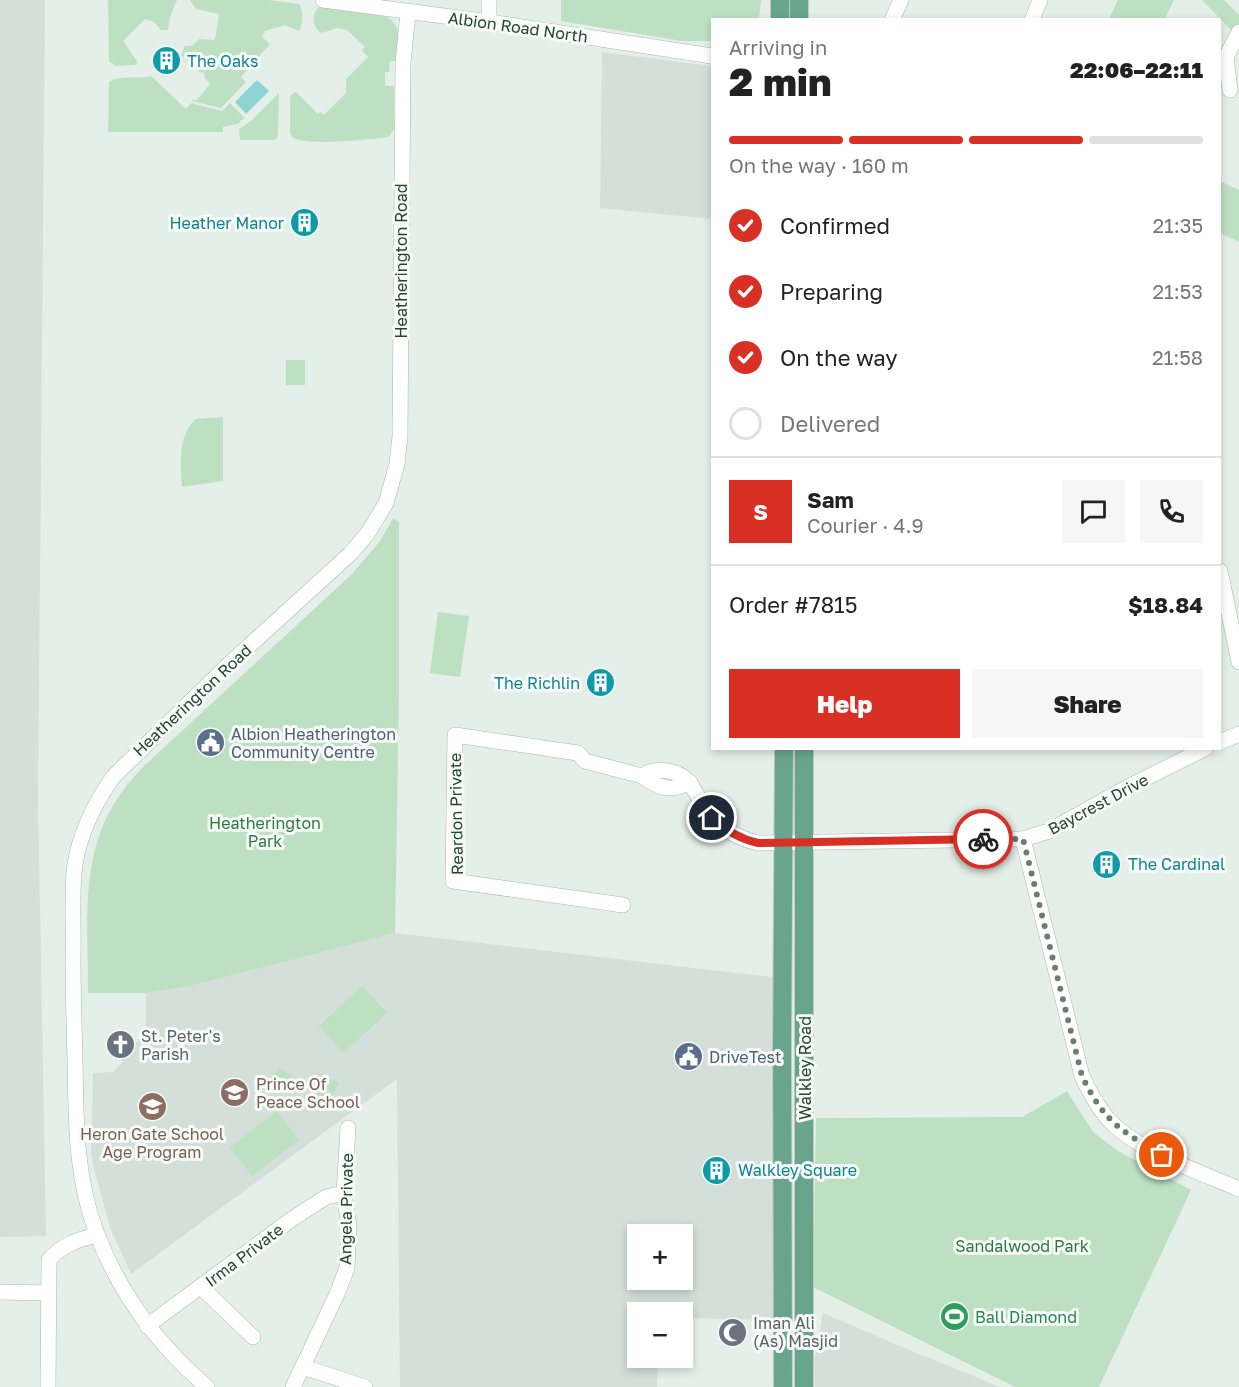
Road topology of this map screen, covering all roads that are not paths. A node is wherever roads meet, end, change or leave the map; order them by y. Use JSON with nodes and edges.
{"nodes":[{"id":1,"x":323,"y":0,"type":"edge"},
{"id":2,"x":489,"y":0,"type":"edge"},
{"id":3,"x":799,"y":0,"type":"edge"},
{"id":4,"x":901,"y":0,"type":"edge"},
{"id":5,"x":1040,"y":0,"type":"edge"},
{"id":6,"x":408,"y":13,"type":"junction"},
{"id":7,"x":799,"y":18,"type":"edge"},
{"id":8,"x":893,"y":18,"type":"edge"},
{"id":9,"x":1033,"y":18,"type":"edge"},
{"id":10,"x":489,"y":22,"type":"junction"},
{"id":11,"x":1239,"y":32,"type":"edge"},
{"id":12,"x":711,"y":56,"type":"edge"},
{"id":13,"x":1230,"y":90,"type":"dead end"},
{"id":14,"x":1221,"y":576,"type":"edge"},
{"id":15,"x":1239,"y":662,"type":"edge"},
{"id":16,"x":1239,"y":734,"type":"edge"},
{"id":17,"x":1221,"y":742,"type":"edge"},
{"id":18,"x":784,"y":750,"type":"edge"},
{"id":19,"x":804,"y":750,"type":"edge"},
{"id":20,"x":1202,"y":750,"type":"edge"},
{"id":21,"x":1023,"y":839,"type":"junction"},
{"id":22,"x":783,"y":843,"type":"junction"},
{"id":23,"x":804,"y":843,"type":"junction"},
{"id":24,"x":623,"y":905,"type":"dead end"},
{"id":25,"x":348,"y":1128,"type":"dead end"},
{"id":26,"x":1239,"y":1189,"type":"edge"},
{"id":27,"x":344,"y":1193,"type":"junction"},
{"id":28,"x":97,"y":1235,"type":"junction"},
{"id":29,"x":201,"y":1287,"type":"junction"},
{"id":30,"x":0,"y":1292,"type":"edge"},
{"id":31,"x":47,"y":1293,"type":"junction"},
{"id":32,"x":147,"y":1326,"type":"junction"},
{"id":33,"x":253,"y":1337,"type":"dead end"},
{"id":34,"x":303,"y":1367,"type":"junction"},
{"id":35,"x":48,"y":1387,"type":"edge"},
{"id":36,"x":207,"y":1387,"type":"edge"},
{"id":37,"x":293,"y":1387,"type":"edge"},
{"id":38,"x":365,"y":1387,"type":"edge"},
{"id":39,"x":783,"y":1387,"type":"edge"},
{"id":40,"x":804,"y":1387,"type":"edge"}],
"edges":[{"from":1,"to":6,"type":"street","name":"Albion Road North"},
{"from":2,"to":10,"type":"street"},
{"from":3,"to":7,"type":"main road"},
{"from":4,"to":8,"type":"street"},
{"from":5,"to":9,"type":"street"},
{"from":6,"to":10,"type":"street","name":"Albion Road North"},
{"from":6,"to":28,"type":"street","name":"Heatherington Road"},
{"from":10,"to":12,"type":"street","name":"Albion Road North"},
{"from":11,"to":13,"type":"street"},
{"from":14,"to":15,"type":"street"},
{"from":16,"to":17,"type":"street"},
{"from":18,"to":22,"type":"main road","name":"Walkley Road"},
{"from":19,"to":23,"type":"main road","name":"Walkley Road"},
{"from":20,"to":21,"type":"street","name":"Baycrest Drive"},
{"from":21,"to":23,"type":"street","name":"Baycrest Drive"},
{"from":21,"to":26,"type":"street"},
{"from":22,"to":23,"type":"street","name":"Reardon Private"},
{"from":22,"to":24,"type":"street","name":"Reardon Private"},
{"from":22,"to":39,"type":"main road","name":"Walkley Road"},
{"from":23,"to":40,"type":"main road","name":"Walkley Road"},
{"from":25,"to":27,"type":"street","name":"Angela Private"},
{"from":27,"to":29,"type":"street","name":"Irma Private"},
{"from":27,"to":34,"type":"street","name":"Angela Private"},
{"from":28,"to":31,"type":"street"},
{"from":28,"to":32,"type":"street","name":"Heatherington Road"},
{"from":29,"to":32,"type":"street","name":"Irma Private"},
{"from":29,"to":33,"type":"street"},
{"from":30,"to":31,"type":"street"},
{"from":31,"to":35,"type":"street"},
{"from":32,"to":36,"type":"street","name":"Heatherington Road"},
{"from":34,"to":37,"type":"street","name":"Angela Private"},
{"from":34,"to":38,"type":"street"}]}
